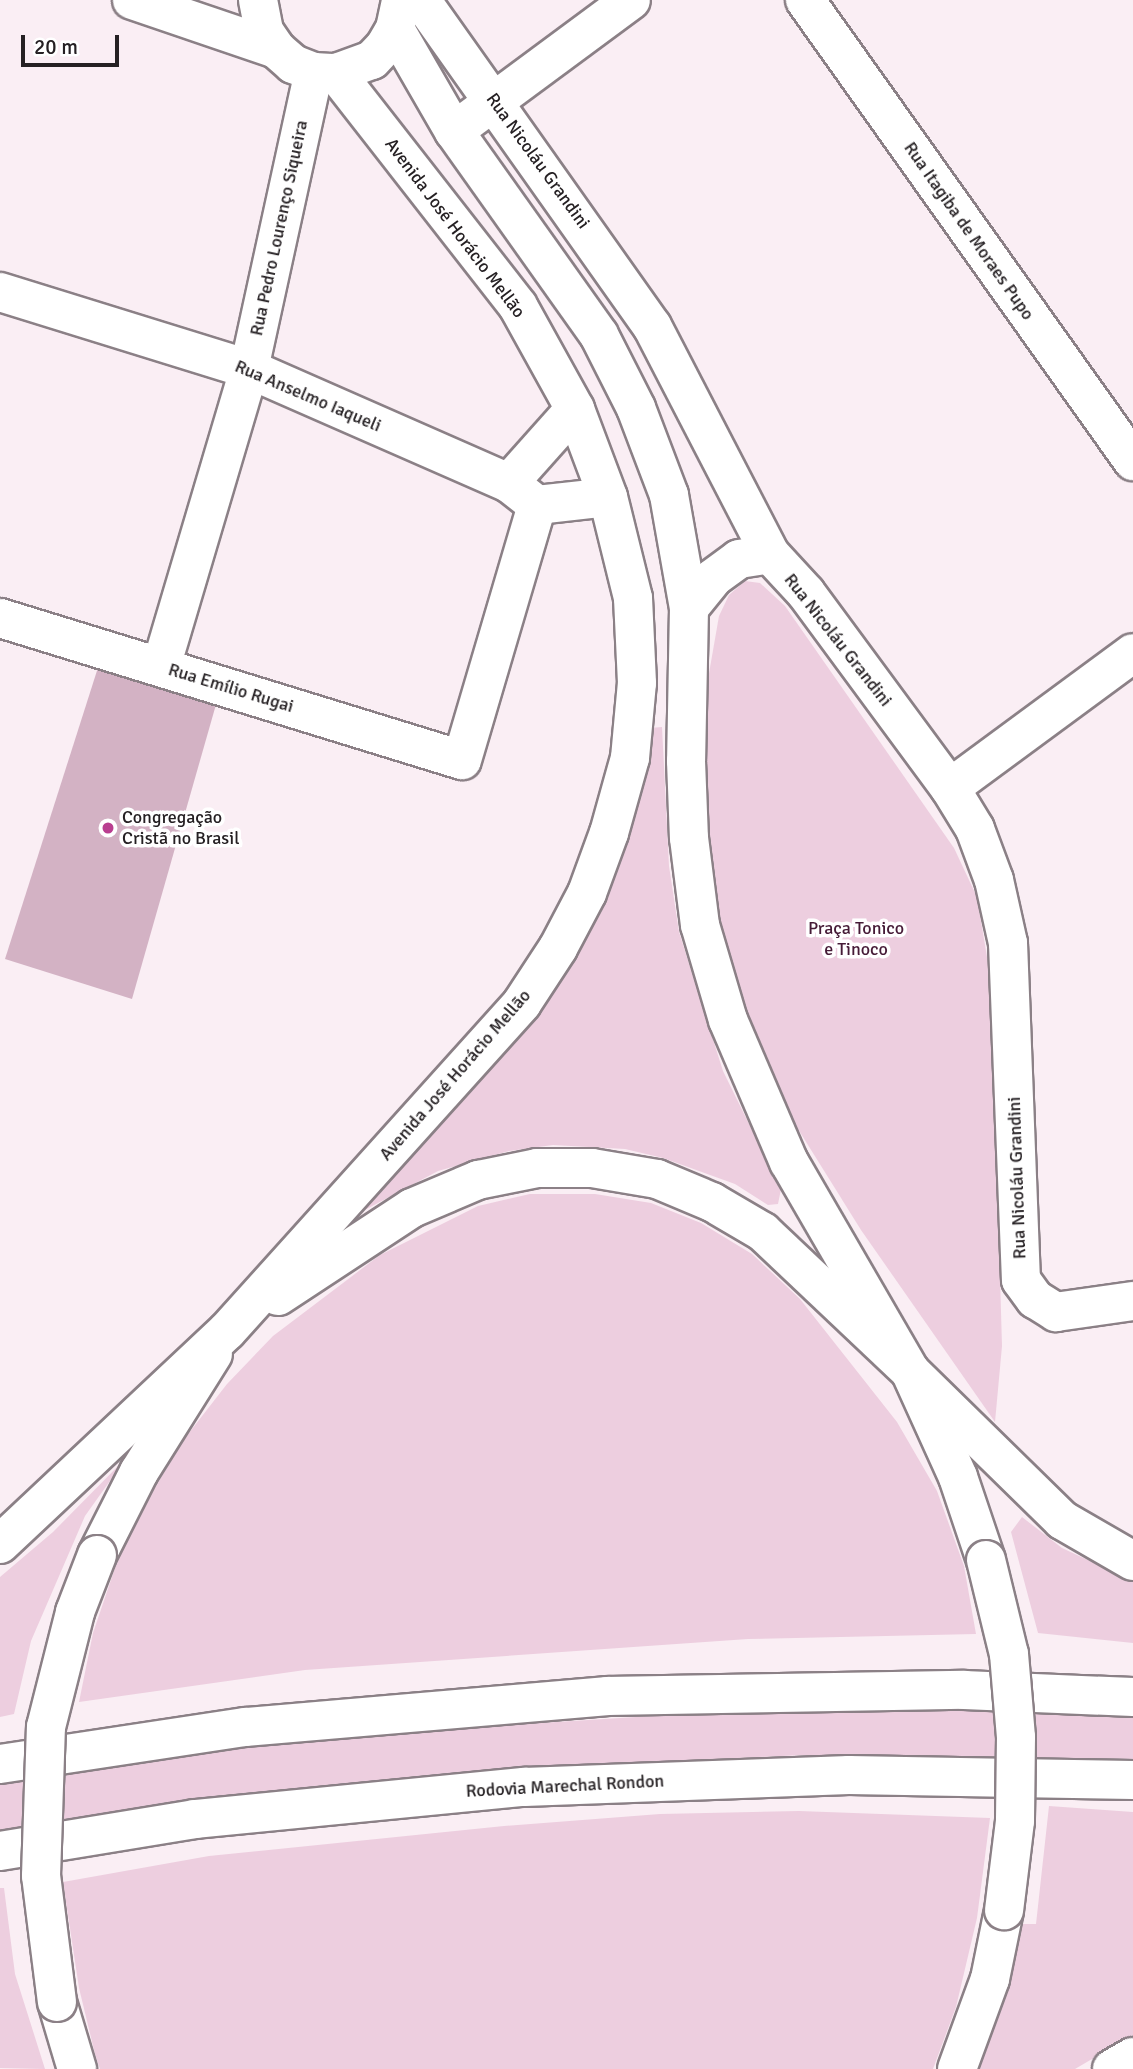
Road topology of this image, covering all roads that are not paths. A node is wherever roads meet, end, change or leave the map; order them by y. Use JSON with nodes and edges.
{"nodes":[{"id":1,"x":132,"y":0,"type":"edge"},
{"id":2,"x":258,"y":0,"type":"edge"},
{"id":3,"x":421,"y":0,"type":"edge"},
{"id":4,"x":631,"y":0,"type":"edge"},
{"id":5,"x":805,"y":0,"type":"edge"},
{"id":6,"x":398,"y":15,"type":"edge"},
{"id":7,"x":276,"y":49,"type":"junction"},
{"id":8,"x":325,"y":73,"type":"junction"},
{"id":9,"x":494,"y":100,"type":"junction"},
{"id":10,"x":454,"y":131,"type":"junction"},
{"id":11,"x":0,"y":292,"type":"edge"},
{"id":12,"x":248,"y":369,"type":"junction"},
{"id":13,"x":575,"y":409,"type":"junction"},
{"id":14,"x":1133,"y":461,"type":"edge"},
{"id":15,"x":523,"y":494,"type":"junction"},
{"id":16,"x":608,"y":497,"type":"junction"},
{"id":17,"x":769,"y":554,"type":"junction"},
{"id":18,"x":689,"y":608,"type":"junction"},
{"id":19,"x":0,"y":618,"type":"edge"},
{"id":20,"x":1133,"y":653,"type":"edge"},
{"id":21,"x":161,"y":667,"type":"junction"},
{"id":22,"x":950,"y":788,"type":"junction"},
{"id":23,"x":1133,"y":1301,"type":"edge"},
{"id":24,"x":227,"y":1331,"type":"junction"},
{"id":25,"x":911,"y":1371,"type":"junction"},
{"id":26,"x":0,"y":1544,"type":"edge"},
{"id":27,"x":1133,"y":1561,"type":"edge"},
{"id":28,"x":1133,"y":1697,"type":"edge"},
{"id":29,"x":0,"y":1764,"type":"edge"},
{"id":30,"x":1133,"y":1780,"type":"edge"},
{"id":31,"x":0,"y":1851,"type":"edge"},
{"id":32,"x":1133,"y":2057,"type":"edge"},
{"id":33,"x":77,"y":2069,"type":"edge"},
{"id":34,"x":957,"y":2069,"type":"edge"},
{"id":35,"x":1112,"y":2069,"type":"edge"}],
"edges":[{"from":1,"to":7,"type":"main road"},
{"from":2,"to":7,"type":"main road"},
{"from":3,"to":9,"type":"main road","name":"Rua Nicoláu Grandini"},
{"from":4,"to":9,"type":"main road"},
{"from":5,"to":14,"type":"main road","name":"Rua Itagiba de Moraes Pupo"},
{"from":6,"to":8,"type":"main road"},
{"from":6,"to":10,"type":"main road"},
{"from":7,"to":8,"type":"main road"},
{"from":8,"to":12,"type":"main road","name":"Rua Pedro Lourenço Siqueira"},
{"from":8,"to":13,"type":"main road","name":"Avenida José Horácio Mellão"},
{"from":9,"to":10,"type":"main road"},
{"from":9,"to":17,"type":"main road","name":"Rua Nicoláu Grandini"},
{"from":10,"to":18,"type":"main road"},
{"from":11,"to":12,"type":"main road","name":"Rua Anselmo Iaqueli"},
{"from":12,"to":15,"type":"main road","name":"Rua Anselmo Iaqueli"},
{"from":12,"to":21,"type":"main road","name":"Rua Pedro Lourenço Siqueira"},
{"from":13,"to":15,"type":"main road"},
{"from":13,"to":16,"type":"main road","name":"Avenida José Horácio Mellão"},
{"from":15,"to":16,"type":"main road"},
{"from":15,"to":21,"type":"main road","name":"Rua Emílio Rugai"},
{"from":16,"to":24,"type":"main road","name":"Avenida José Horácio Mellão"},
{"from":17,"to":18,"type":"main road"},
{"from":17,"to":22,"type":"main road","name":"Rua Nicoláu Grandini"},
{"from":18,"to":25,"type":"main road"},
{"from":19,"to":21,"type":"main road","name":"Rua Emílio Rugai"},
{"from":20,"to":22,"type":"main road"},
{"from":22,"to":23,"type":"main road","name":"Rua Nicoláu Grandini"},
{"from":24,"to":25,"type":"main road"},
{"from":24,"to":26,"type":"main road"},
{"from":24,"to":33,"type":"main road","bridge":true},
{"from":25,"to":27,"type":"main road"},
{"from":25,"to":34,"type":"main road","bridge":true},
{"from":28,"to":29,"type":"main road"},
{"from":30,"to":31,"type":"main road","name":"Rodovia Marechal Rondon"},
{"from":32,"to":35,"type":"main road"}]}
